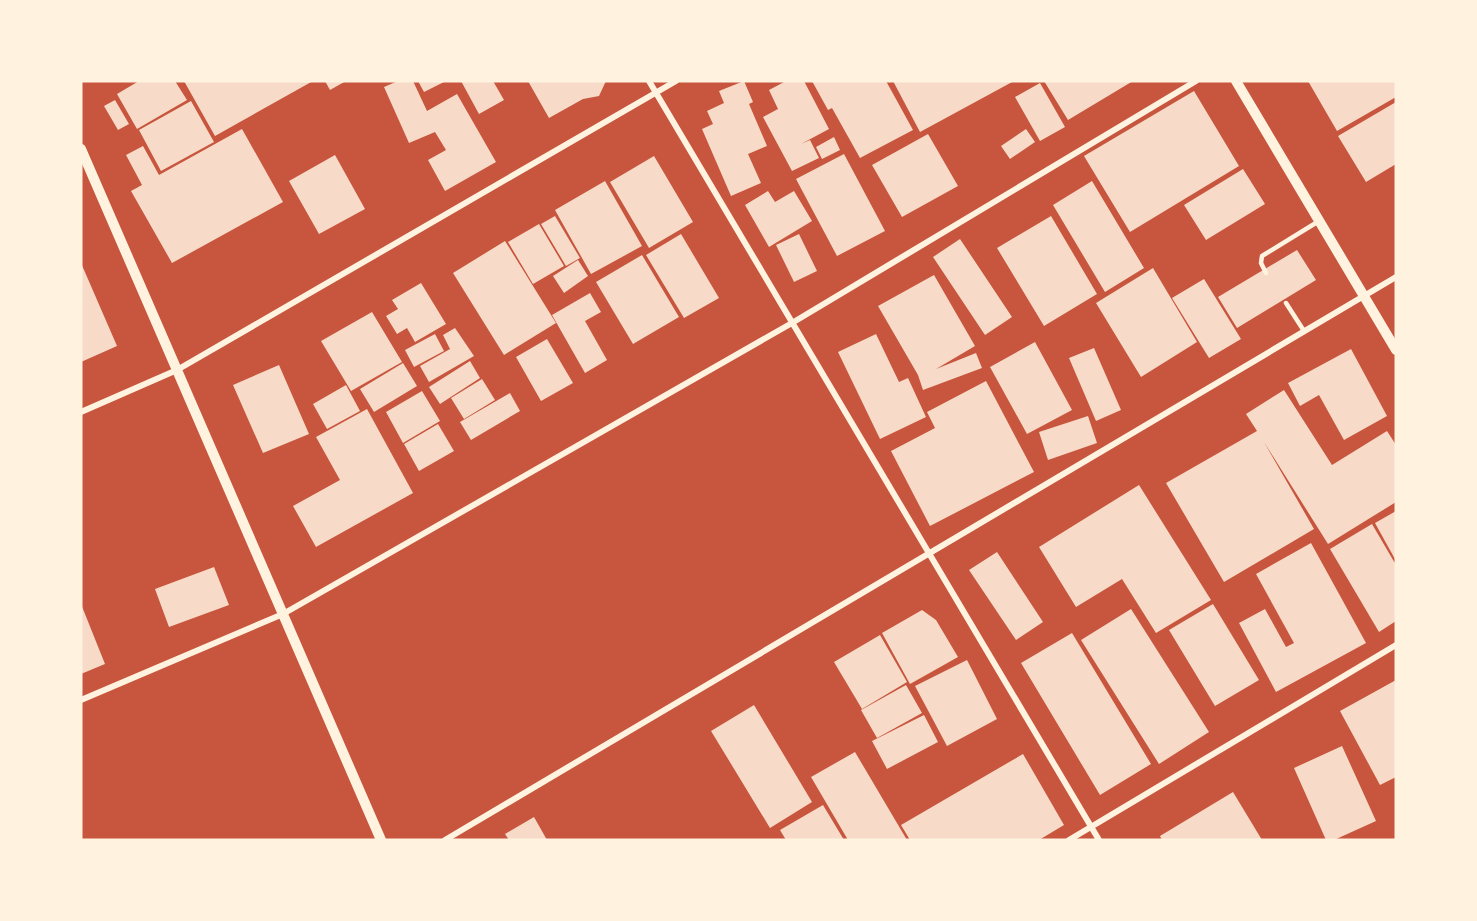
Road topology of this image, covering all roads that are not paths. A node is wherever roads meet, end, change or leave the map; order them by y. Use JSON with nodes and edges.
{"nodes":[{"id":1,"x":649,"y":81,"type":"edge"},
{"id":2,"x":676,"y":81,"type":"edge"},
{"id":3,"x":1196,"y":81,"type":"edge"},
{"id":4,"x":1236,"y":81,"type":"edge"},
{"id":5,"x":656,"y":93,"type":"junction"},
{"id":6,"x":81,"y":149,"type":"edge"},
{"id":7,"x":1319,"y":221,"type":"junction"},
{"id":8,"x":1266,"y":273,"type":"dead end"},
{"id":9,"x":1396,"y":277,"type":"edge"},
{"id":10,"x":1364,"y":296,"type":"junction"},
{"id":11,"x":1286,"y":303,"type":"dead end"},
{"id":12,"x":792,"y":323,"type":"junction"},
{"id":13,"x":1304,"y":331,"type":"junction"},
{"id":14,"x":1396,"y":350,"type":"edge"},
{"id":15,"x":177,"y":370,"type":"junction"},
{"id":16,"x":81,"y":412,"type":"edge"},
{"id":17,"x":929,"y":553,"type":"junction"},
{"id":18,"x":283,"y":614,"type":"junction"},
{"id":19,"x":1396,"y":645,"type":"edge"},
{"id":20,"x":81,"y":700,"type":"edge"},
{"id":21,"x":1091,"y":827,"type":"junction"},
{"id":22,"x":381,"y":840,"type":"edge"},
{"id":23,"x":445,"y":840,"type":"edge"},
{"id":24,"x":1069,"y":840,"type":"edge"},
{"id":25,"x":1099,"y":840,"type":"edge"}],
"edges":[{"from":1,"to":5,"type":"street"},
{"from":2,"to":5,"type":"street"},
{"from":3,"to":12,"type":"street"},
{"from":4,"to":7,"type":"street"},
{"from":5,"to":12,"type":"street"},
{"from":5,"to":15,"type":"street"},
{"from":6,"to":15,"type":"street"},
{"from":7,"to":8,"type":"lane"},
{"from":7,"to":10,"type":"street"},
{"from":9,"to":10,"type":"street"},
{"from":10,"to":13,"type":"street"},
{"from":10,"to":14,"type":"street"},
{"from":11,"to":13,"type":"lane"},
{"from":12,"to":17,"type":"street"},
{"from":12,"to":18,"type":"street"},
{"from":13,"to":17,"type":"street"},
{"from":15,"to":16,"type":"street"},
{"from":15,"to":18,"type":"street"},
{"from":17,"to":21,"type":"street"},
{"from":17,"to":23,"type":"street"},
{"from":18,"to":20,"type":"street"},
{"from":18,"to":22,"type":"street"},
{"from":19,"to":21,"type":"street"},
{"from":21,"to":24,"type":"street"},
{"from":21,"to":25,"type":"street"}]}
